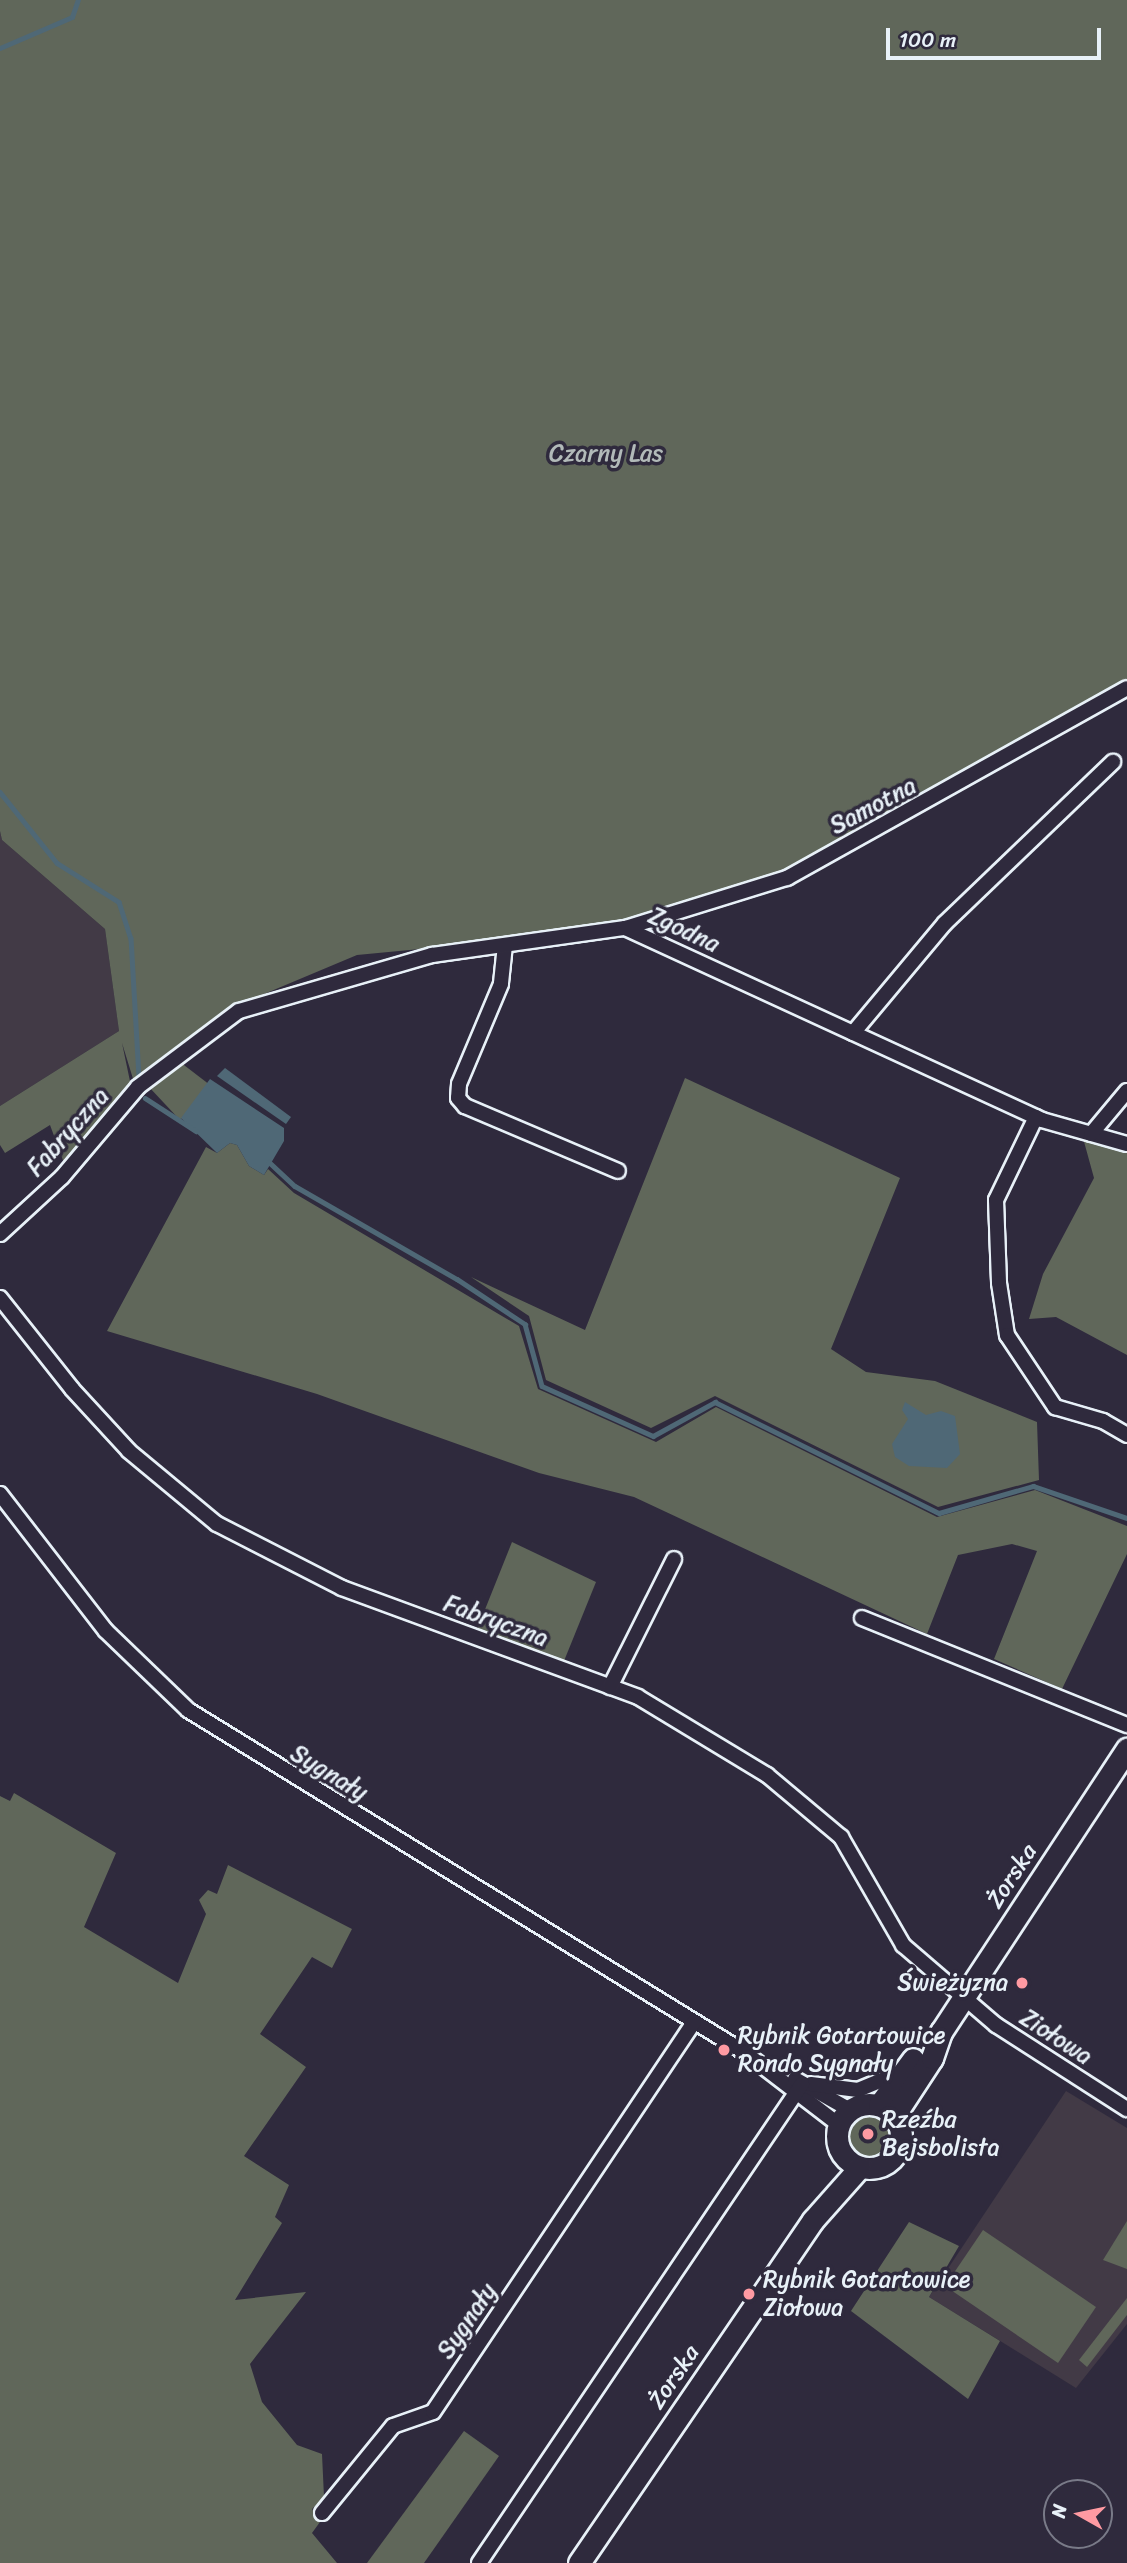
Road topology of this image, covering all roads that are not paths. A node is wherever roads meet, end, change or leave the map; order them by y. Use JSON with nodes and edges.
{"nodes":[{"id":1,"x":1127,"y":688,"type":"edge"},
{"id":2,"x":1112,"y":762,"type":"dead end"},
{"id":3,"x":625,"y":928,"type":"junction"},
{"id":4,"x":505,"y":945,"type":"junction"},
{"id":5,"x":853,"y":1033,"type":"junction"},
{"id":6,"x":138,"y":1087,"type":"joint"},
{"id":7,"x":1127,"y":1091,"type":"edge"},
{"id":8,"x":1036,"y":1117,"type":"junction"},
{"id":9,"x":1091,"y":1133,"type":"junction"},
{"id":10,"x":1127,"y":1144,"type":"edge"},
{"id":11,"x":618,"y":1171,"type":"dead end"},
{"id":12,"x":0,"y":1234,"type":"edge"},
{"id":13,"x":0,"y":1298,"type":"edge"},
{"id":14,"x":1127,"y":1436,"type":"edge"},
{"id":15,"x":0,"y":1494,"type":"edge"},
{"id":16,"x":674,"y":1559,"type":"dead end"},
{"id":17,"x":862,"y":1618,"type":"dead end"},
{"id":18,"x":610,"y":1687,"type":"junction"},
{"id":19,"x":1127,"y":1725,"type":"edge"},
{"id":20,"x":1127,"y":1749,"type":"edge"},
{"id":21,"x":964,"y":1997,"type":"junction"},
{"id":22,"x":694,"y":2022,"type":"junction"},
{"id":23,"x":941,"y":2032,"type":"junction"},
{"id":24,"x":906,"y":2069,"type":"junction"},
{"id":25,"x":800,"y":2087,"type":"junction"},
{"id":26,"x":1127,"y":2109,"type":"edge"},
{"id":27,"x":887,"y":2111,"type":"junction"},
{"id":28,"x":844,"y":2118,"type":"junction"},
{"id":29,"x":852,"y":2162,"type":"junction"},
{"id":30,"x":322,"y":2513,"type":"dead end"},
{"id":31,"x":479,"y":2563,"type":"edge"},
{"id":32,"x":579,"y":2563,"type":"edge"}],
"edges":[{"from":1,"to":3,"type":"street","name":"Samotna"},
{"from":2,"to":5,"type":"street"},
{"from":3,"to":4,"type":"street","name":"Zgodna"},
{"from":3,"to":5,"type":"street","name":"Zgodna"},
{"from":4,"to":6,"type":"street","name":"Zgodna"},
{"from":4,"to":11,"type":"street"},
{"from":5,"to":8,"type":"street","name":"Zgodna"},
{"from":6,"to":12,"type":"street","name":"Fabryczna"},
{"from":7,"to":9,"type":"street"},
{"from":8,"to":9,"type":"street","name":"Zgodna"},
{"from":8,"to":14,"type":"street"},
{"from":9,"to":10,"type":"street","name":"Zgodna"},
{"from":13,"to":18,"type":"street","name":"Fabryczna"},
{"from":15,"to":22,"type":"street","name":"Sygnały"},
{"from":16,"to":18,"type":"street"},
{"from":17,"to":19,"type":"street"},
{"from":18,"to":21,"type":"street","name":"Fabryczna"},
{"from":20,"to":21,"type":"main road","name":"Żorska"},
{"from":21,"to":23,"type":"main road","name":"Żorska"},
{"from":21,"to":26,"type":"street","name":"Ziołowa"},
{"from":22,"to":25,"type":"street","name":"Sygnały"},
{"from":22,"to":30,"type":"street","name":"Sygnały"},
{"from":23,"to":24,"type":"main road","name":"Żorska"},
{"from":23,"to":27,"type":"main road","name":"Żorska"},
{"from":24,"to":25,"type":"street","name":"Żorska"},
{"from":24,"to":27,"type":"main road","name":"Żorska"},
{"from":25,"to":28,"type":"street","name":"Sygnały"},
{"from":25,"to":31,"type":"street"},
{"from":27,"to":28,"type":"main road"},
{"from":27,"to":29,"type":"main road"},
{"from":28,"to":29,"type":"main road"},
{"from":29,"to":32,"type":"main road","name":"Żorska"}]}
